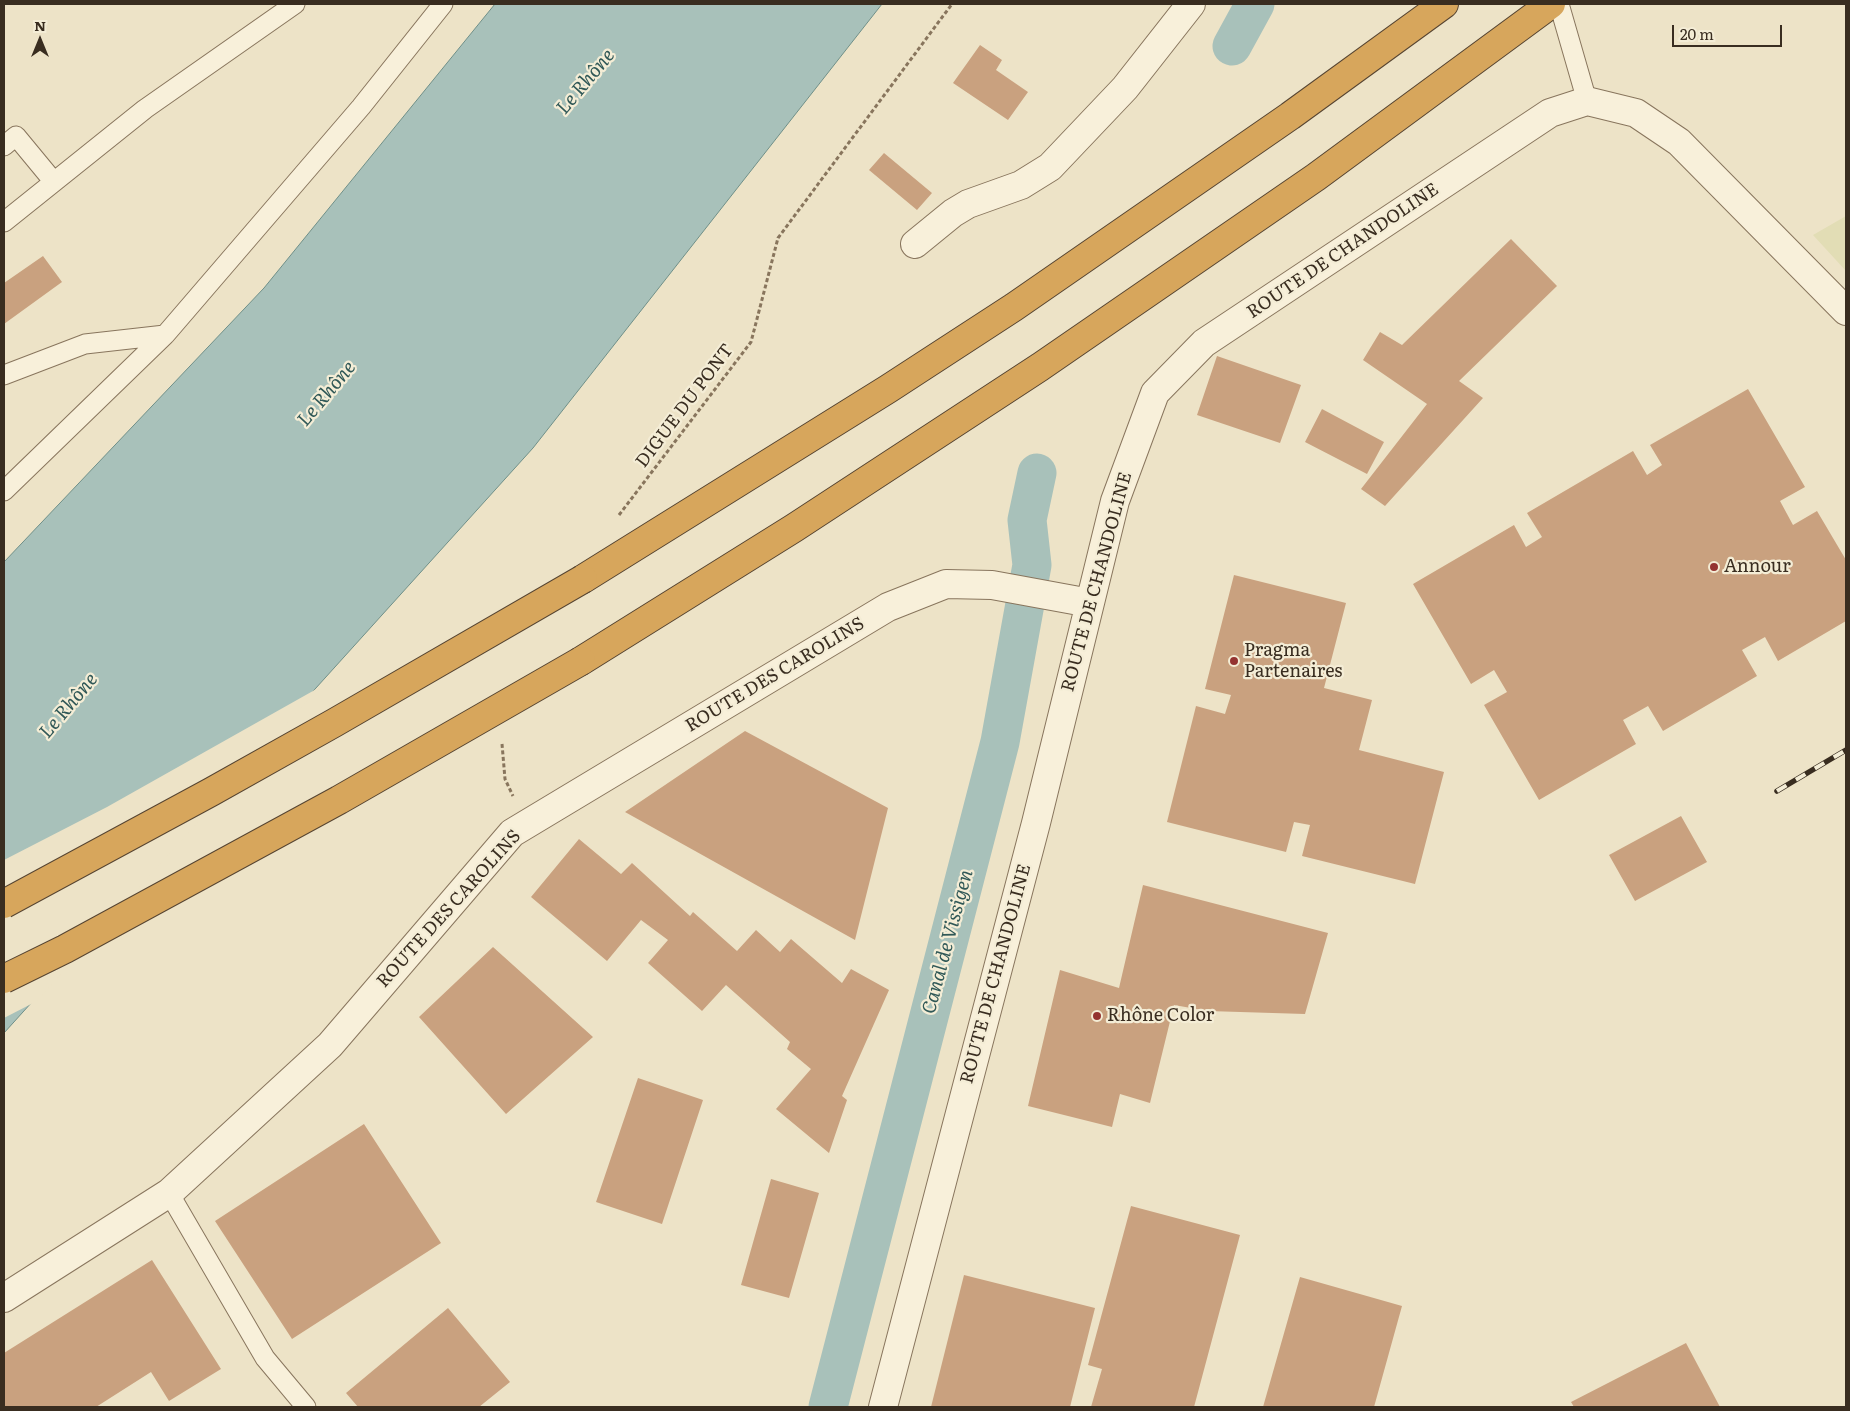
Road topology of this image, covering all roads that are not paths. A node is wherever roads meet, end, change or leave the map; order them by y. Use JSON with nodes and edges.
{"nodes":[{"id":1,"x":295,"y":4,"type":"edge"},
{"id":2,"x":443,"y":4,"type":"edge"},
{"id":3,"x":1191,"y":4,"type":"edge"},
{"id":4,"x":1444,"y":4,"type":"edge"},
{"id":5,"x":1551,"y":4,"type":"edge"},
{"id":6,"x":1559,"y":4,"type":"edge"},
{"id":7,"x":1587,"y":101,"type":"junction"},
{"id":8,"x":4,"y":146,"type":"edge"},
{"id":9,"x":54,"y":182,"type":"junction"},
{"id":10,"x":4,"y":222,"type":"edge"},
{"id":11,"x":915,"y":244,"type":"dead end"},
{"id":12,"x":1846,"y":311,"type":"edge"},
{"id":13,"x":165,"y":335,"type":"junction"},
{"id":14,"x":4,"y":375,"type":"edge"},
{"id":15,"x":4,"y":491,"type":"edge"},
{"id":16,"x":1090,"y":603,"type":"junction"},
{"id":17,"x":4,"y":904,"type":"edge"},
{"id":18,"x":4,"y":980,"type":"edge"},
{"id":19,"x":169,"y":1193,"type":"junction"},
{"id":20,"x":4,"y":1298,"type":"edge"},
{"id":21,"x":306,"y":1407,"type":"edge"},
{"id":22,"x":883,"y":1407,"type":"edge"}],
"edges":[{"from":1,"to":9,"type":"lane"},
{"from":2,"to":13,"type":"lane"},
{"from":3,"to":11,"type":"street"},
{"from":4,"to":17,"type":"highway","bridge":true},
{"from":5,"to":18,"type":"highway","bridge":true},
{"from":6,"to":7,"type":"lane"},
{"from":7,"to":12,"type":"street"},
{"from":7,"to":16,"type":"street","name":"ROUTE DE CHANDOLINE"},
{"from":8,"to":9,"type":"lane"},
{"from":9,"to":10,"type":"lane"},
{"from":13,"to":14,"type":"lane"},
{"from":13,"to":15,"type":"lane"},
{"from":16,"to":19,"type":"street","name":"ROUTE DES CAROLINS"},
{"from":16,"to":22,"type":"street","name":"ROUTE DE CHANDOLINE"},
{"from":19,"to":20,"type":"street","name":"ROUTE DES CAROLINS"},
{"from":19,"to":21,"type":"lane"}]}
